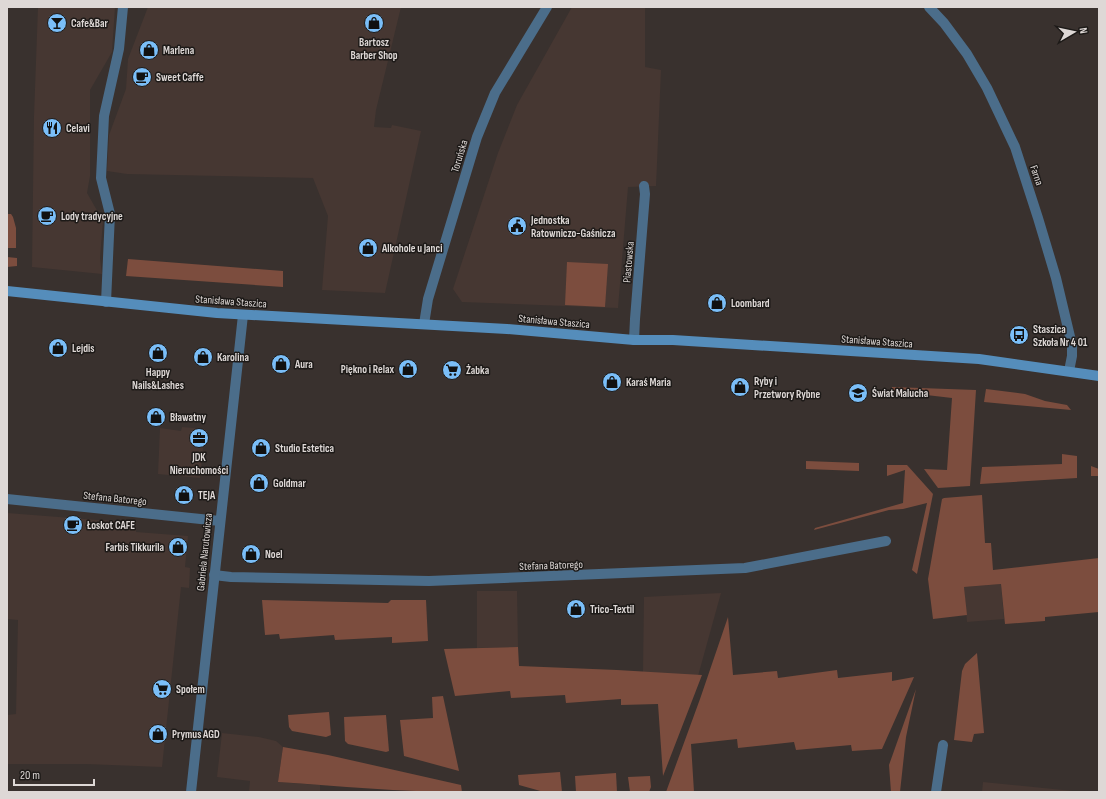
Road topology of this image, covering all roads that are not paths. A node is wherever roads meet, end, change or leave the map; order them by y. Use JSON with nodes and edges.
{"nodes":[{"id":1,"x":123,"y":7,"type":"edge"},
{"id":2,"x":547,"y":7,"type":"edge"},
{"id":3,"x":929,"y":7,"type":"edge"},
{"id":4,"x":644,"y":186,"type":"dead end"},
{"id":5,"x":7,"y":291,"type":"edge"},
{"id":6,"x":106,"y":302,"type":"junction"},
{"id":7,"x":243,"y":314,"type":"junction"},
{"id":8,"x":424,"y":324,"type":"junction"},
{"id":9,"x":634,"y":340,"type":"junction"},
{"id":10,"x":1069,"y":371,"type":"junction"},
{"id":11,"x":1099,"y":376,"type":"edge"},
{"id":12,"x":7,"y":499,"type":"edge"},
{"id":13,"x":220,"y":521,"type":"junction"},
{"id":14,"x":886,"y":540,"type":"dead end"},
{"id":15,"x":214,"y":576,"type":"junction"},
{"id":16,"x":943,"y":745,"type":"dead end"},
{"id":17,"x":191,"y":792,"type":"edge"},
{"id":18,"x":936,"y":792,"type":"edge"}],
"edges":[{"from":1,"to":6,"type":"street"},
{"from":2,"to":8,"type":"street","name":"Toruńska"},
{"from":3,"to":10,"type":"street","name":"Farna"},
{"from":4,"to":9,"type":"street","name":"Piastowska"},
{"from":5,"to":6,"type":"street","name":"Stanisława Staszica"},
{"from":6,"to":7,"type":"street","name":"Stanisława Staszica"},
{"from":7,"to":8,"type":"street","name":"Stanisława Staszica"},
{"from":7,"to":13,"type":"street","name":"Gabriela Narutowicza"},
{"from":8,"to":9,"type":"street","name":"Stanisława Staszica"},
{"from":9,"to":10,"type":"street","name":"Stanisława Staszica"},
{"from":10,"to":11,"type":"street","name":"Stanisława Staszica"},
{"from":12,"to":13,"type":"street","name":"Stefana Batorego"},
{"from":13,"to":15,"type":"street","name":"Gabriela Narutowicza"},
{"from":14,"to":15,"type":"street","name":"Stefana Batorego"},
{"from":15,"to":17,"type":"street","name":"Gabriela Narutowicza"},
{"from":16,"to":18,"type":"street"}]}
